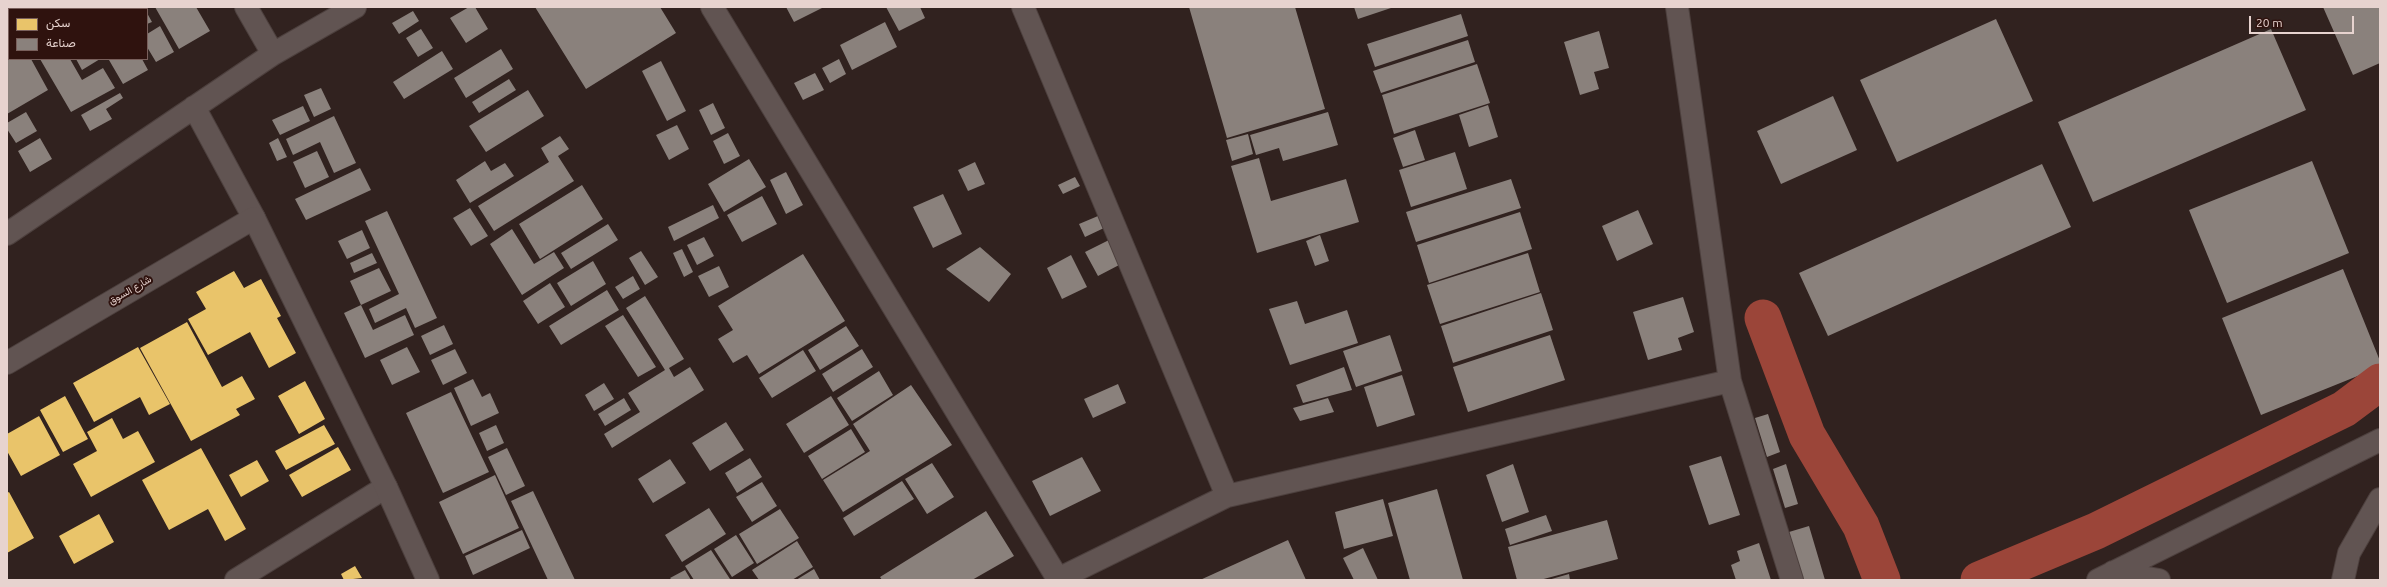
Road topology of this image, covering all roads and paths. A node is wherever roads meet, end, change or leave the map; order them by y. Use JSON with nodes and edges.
{"nodes":[{"id":1,"x":246,"y":7,"type":"edge"},
{"id":2,"x":355,"y":7,"type":"edge"},
{"id":3,"x":712,"y":7,"type":"edge"},
{"id":4,"x":1023,"y":7,"type":"edge"},
{"id":5,"x":1676,"y":7,"type":"edge"},
{"id":6,"x":273,"y":54,"type":"junction"},
{"id":7,"x":194,"y":108,"type":"junction"},
{"id":8,"x":254,"y":218,"type":"junction"},
{"id":9,"x":7,"y":234,"type":"edge"},
{"id":10,"x":7,"y":363,"type":"edge"},
{"id":11,"x":1730,"y":381,"type":"junction"},
{"id":12,"x":2380,"y":440,"type":"edge"},
{"id":13,"x":386,"y":487,"type":"junction"},
{"id":14,"x":1227,"y":496,"type":"junction"},
{"id":15,"x":2380,"y":500,"type":"edge"},
{"id":16,"x":2106,"y":576,"type":"edge"},
{"id":17,"x":236,"y":580,"type":"edge"},
{"id":18,"x":428,"y":580,"type":"edge"},
{"id":19,"x":1057,"y":580,"type":"edge"},
{"id":20,"x":1792,"y":580,"type":"edge"},
{"id":21,"x":2159,"y":580,"type":"edge"},
{"id":22,"x":2343,"y":580,"type":"edge"}],
"edges":[{"from":1,"to":6,"type":"street"},
{"from":2,"to":6,"type":"street"},
{"from":3,"to":19,"type":"street"},
{"from":4,"to":14,"type":"street"},
{"from":5,"to":11,"type":"street"},
{"from":6,"to":7,"type":"street"},
{"from":7,"to":8,"type":"street"},
{"from":7,"to":9,"type":"street"},
{"from":8,"to":10,"type":"street","name":"شارع السوق"},
{"from":8,"to":13,"type":"street"},
{"from":11,"to":14,"type":"street"},
{"from":11,"to":20,"type":"street"},
{"from":12,"to":16,"type":"street"},
{"from":13,"to":17,"type":"street"},
{"from":13,"to":18,"type":"street"},
{"from":14,"to":19,"type":"street"},
{"from":15,"to":22,"type":"street"},
{"from":16,"to":21,"type":"street"}]}
